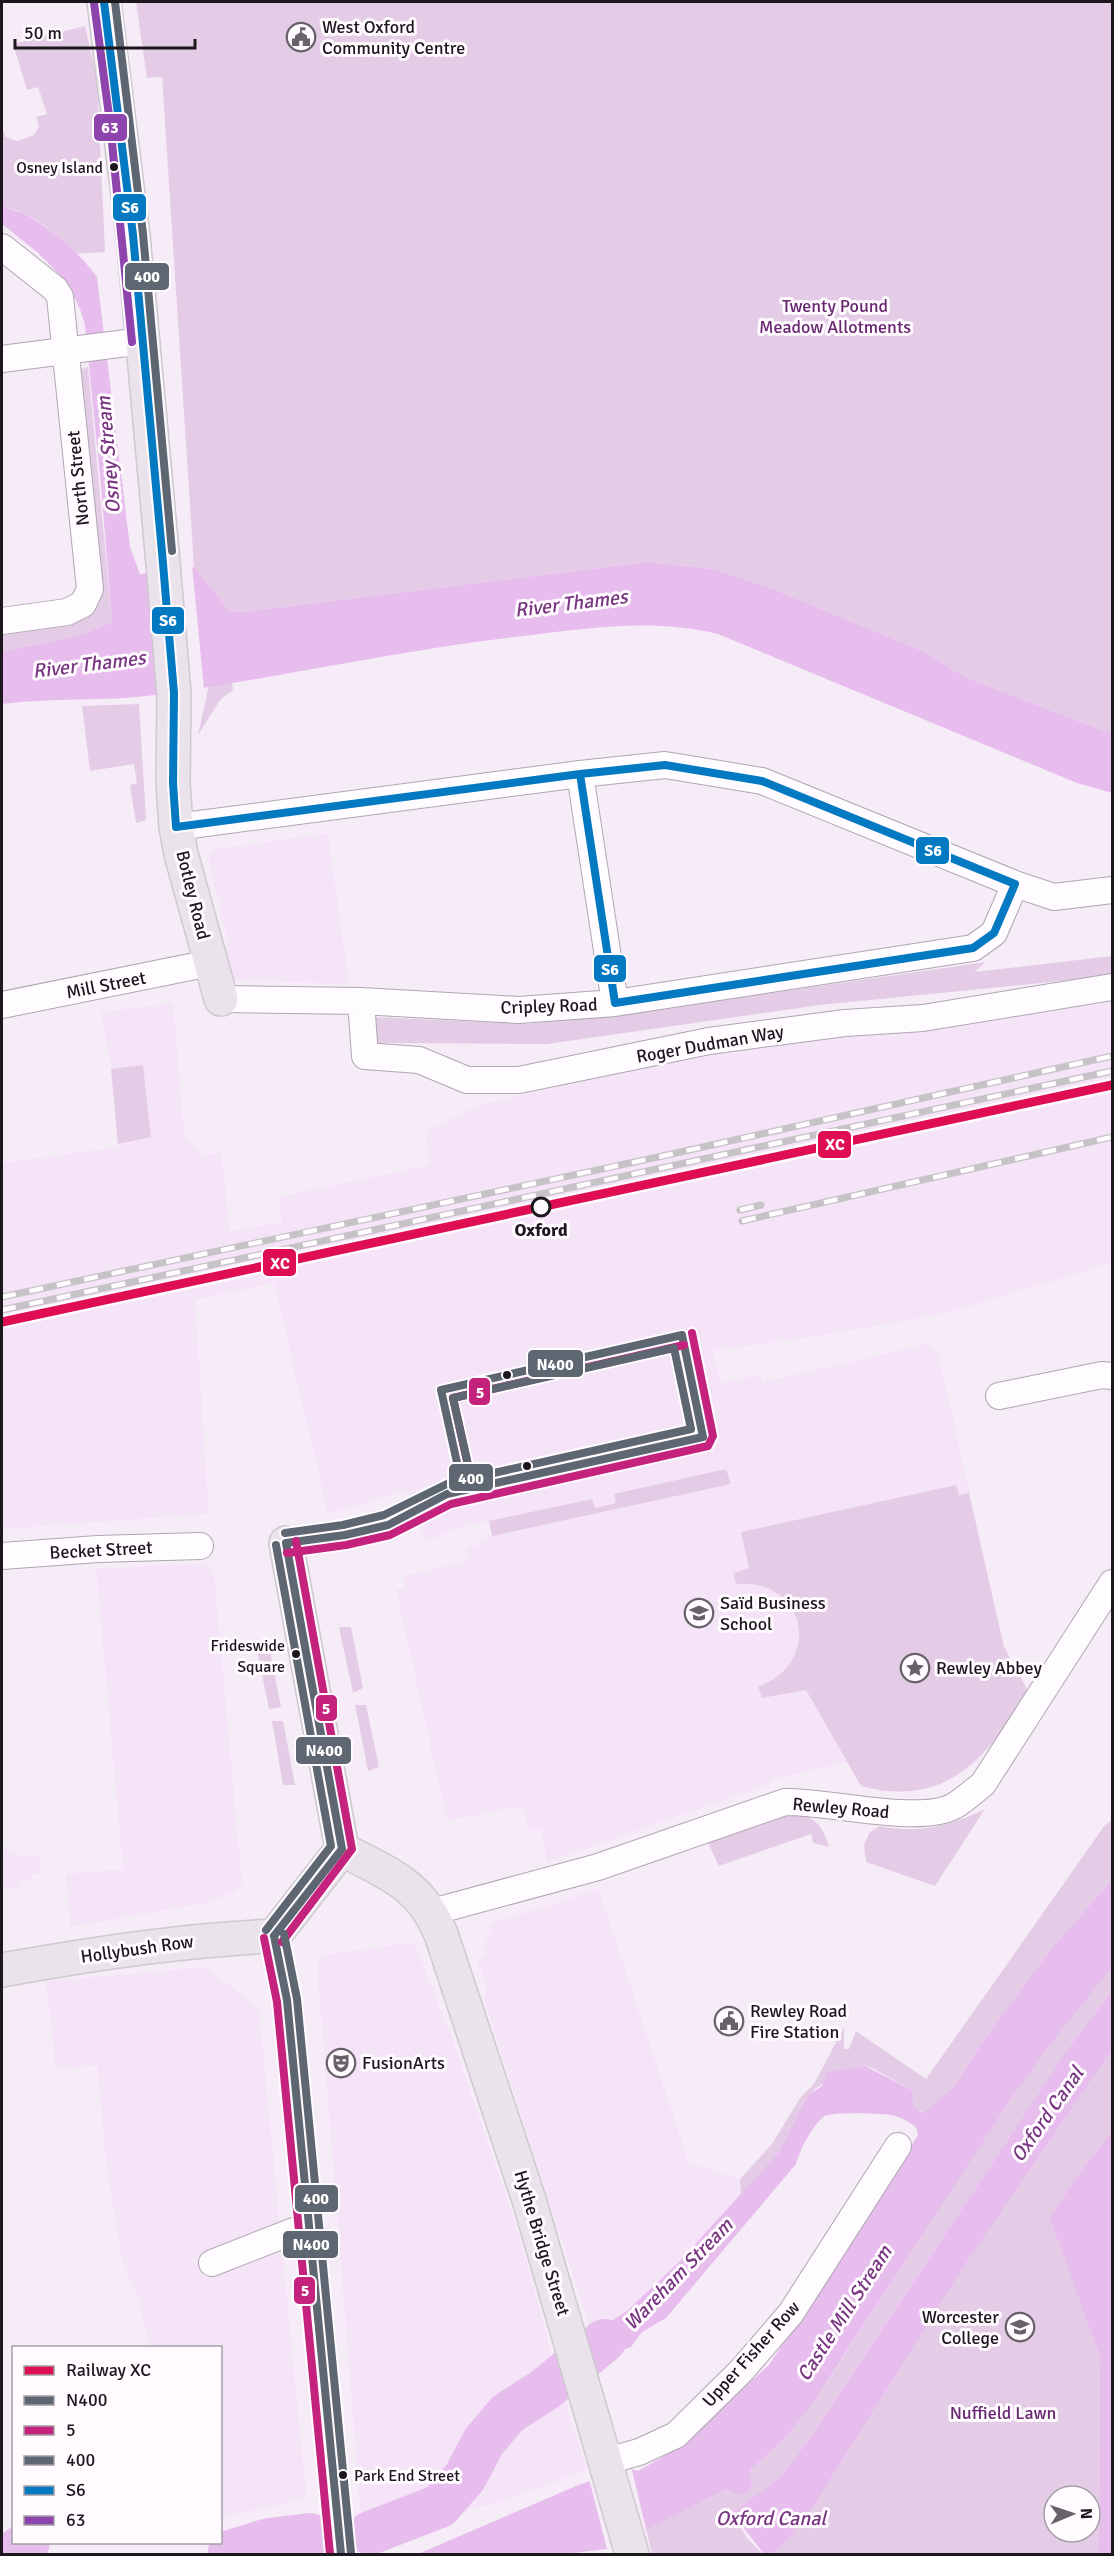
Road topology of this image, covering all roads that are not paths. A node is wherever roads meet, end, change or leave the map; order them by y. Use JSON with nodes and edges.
{"nodes":[{"id":1,"x":104,"y":2,"type":"edge"},
{"id":2,"x":2,"y":246,"type":"edge"},
{"id":3,"x":128,"y":343,"type":"junction"},
{"id":4,"x":72,"y":349,"type":"junction"},
{"id":5,"x":2,"y":359,"type":"edge"},
{"id":6,"x":2,"y":621,"type":"edge"},
{"id":7,"x":580,"y":774,"type":"junction"},
{"id":8,"x":176,"y":827,"type":"junction"},
{"id":9,"x":1015,"y":884,"type":"junction"},
{"id":10,"x":1113,"y":890,"type":"edge"},
{"id":11,"x":210,"y":963,"type":"junction"},
{"id":12,"x":1113,"y":987,"type":"edge"},
{"id":13,"x":221,"y":999,"type":"joint"},
{"id":14,"x":361,"y":1001,"type":"junction"},
{"id":15,"x":615,"y":1003,"type":"junction"},
{"id":16,"x":2,"y":1005,"type":"edge"},
{"id":17,"x":1113,"y":1376,"type":"edge"},
{"id":18,"x":999,"y":1396,"type":"dead end"},
{"id":19,"x":286,"y":1543,"type":"dead end"},
{"id":20,"x":200,"y":1546,"type":"dead end"},
{"id":21,"x":2,"y":1556,"type":"edge"},
{"id":22,"x":1111,"y":1590,"type":"edge"},
{"id":23,"x":342,"y":1850,"type":"junction"},
{"id":24,"x":437,"y":1923,"type":"junction"},
{"id":25,"x":274,"y":1936,"type":"junction"},
{"id":26,"x":2,"y":1970,"type":"edge"},
{"id":27,"x":898,"y":2146,"type":"dead end"},
{"id":28,"x":309,"y":2225,"type":"junction"},
{"id":29,"x":212,"y":2263,"type":"dead end"},
{"id":30,"x":607,"y":2463,"type":"junction"},
{"id":31,"x":631,"y":2551,"type":"edge"},
{"id":32,"x":341,"y":2554,"type":"edge"}],
"edges":[{"from":1,"to":3,"type":"main road","name":"Botley Road"},
{"from":2,"to":4,"type":"street","name":"North Street"},
{"from":3,"to":4,"type":"street"},
{"from":3,"to":8,"type":"main road","name":"Botley Road"},
{"from":4,"to":5,"type":"street"},
{"from":4,"to":6,"type":"street","name":"North Street"},
{"from":7,"to":8,"type":"street"},
{"from":7,"to":9,"type":"street"},
{"from":7,"to":15,"type":"street"},
{"from":8,"to":11,"type":"main road","name":"Botley Road"},
{"from":9,"to":10,"type":"street"},
{"from":9,"to":15,"type":"street","name":"Cripley Road"},
{"from":11,"to":13,"type":"main road","name":"Botley Road"},
{"from":11,"to":16,"type":"street","name":"Mill Street"},
{"from":12,"to":14,"type":"street","name":"Roger Dudman Way"},
{"from":13,"to":14,"type":"street","name":"Cripley Road"},
{"from":14,"to":15,"type":"street","name":"Cripley Road"},
{"from":17,"to":18,"type":"street"},
{"from":19,"to":23,"type":"main road"},
{"from":20,"to":21,"type":"street","name":"Becket Street"},
{"from":22,"to":24,"type":"street","name":"Rewley Road"},
{"from":23,"to":24,"type":"main road","name":"Hythe Bridge Street"},
{"from":23,"to":25,"type":"main road"},
{"from":24,"to":30,"type":"main road","name":"Hythe Bridge Street"},
{"from":25,"to":26,"type":"main road","name":"Hollybush Row"},
{"from":25,"to":28,"type":"street"},
{"from":27,"to":30,"type":"street","name":"Upper Fisher Row"},
{"from":28,"to":29,"type":"street"},
{"from":28,"to":32,"type":"street"},
{"from":30,"to":31,"type":"main road","name":"Hythe Bridge Street"}]}
